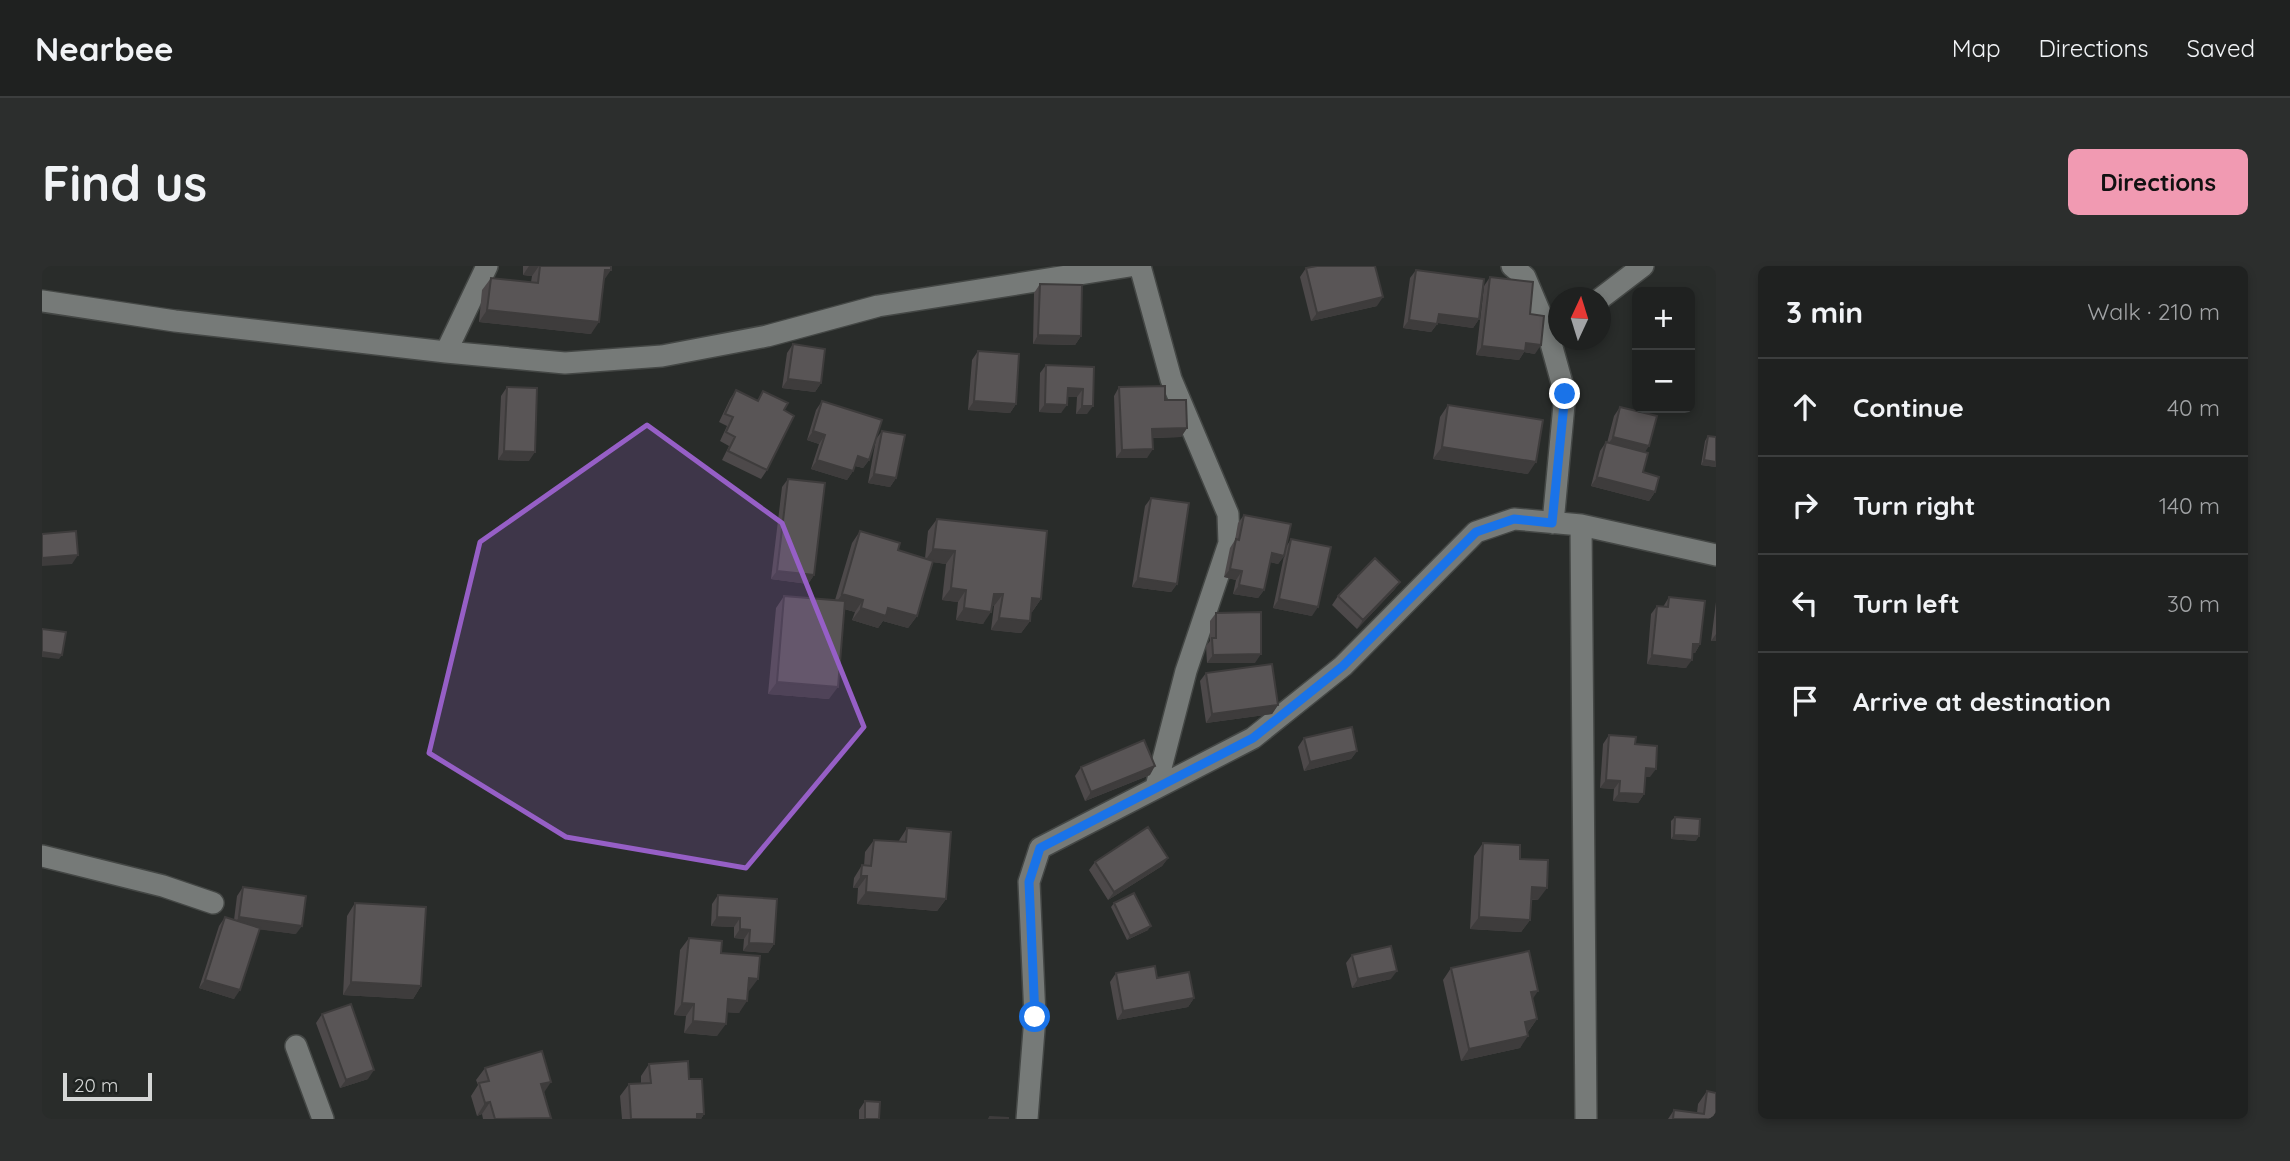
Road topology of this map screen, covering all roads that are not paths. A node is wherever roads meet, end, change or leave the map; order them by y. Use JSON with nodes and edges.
{"nodes":[{"id":1,"x":487,"y":266,"type":"edge"},
{"id":2,"x":1130,"y":266,"type":"edge"},
{"id":3,"x":1140,"y":266,"type":"edge"},
{"id":4,"x":1512,"y":266,"type":"edge"},
{"id":5,"x":1643,"y":266,"type":"edge"},
{"id":6,"x":1611,"y":290,"type":"edge"},
{"id":7,"x":42,"y":302,"type":"edge"},
{"id":8,"x":1548,"y":317,"type":"edge"},
{"id":9,"x":1557,"y":350,"type":"edge"},
{"id":10,"x":446,"y":352,"type":"junction"},
{"id":11,"x":1552,"y":523,"type":"junction"},
{"id":12,"x":1581,"y":525,"type":"junction"},
{"id":13,"x":1716,"y":555,"type":"edge"},
{"id":14,"x":1156,"y":787,"type":"junction"},
{"id":15,"x":42,"y":856,"type":"edge"},
{"id":16,"x":213,"y":903,"type":"dead end"},
{"id":17,"x":296,"y":1046,"type":"dead end"},
{"id":18,"x":323,"y":1119,"type":"edge"},
{"id":19,"x":1027,"y":1119,"type":"edge"},
{"id":20,"x":1586,"y":1119,"type":"edge"}],
"edges":[{"from":1,"to":10,"type":"street"},
{"from":2,"to":10,"type":"street"},
{"from":3,"to":14,"type":"street"},
{"from":4,"to":8,"type":"street"},
{"from":5,"to":6,"type":"street"},
{"from":7,"to":10,"type":"street"},
{"from":9,"to":11,"type":"street"},
{"from":11,"to":12,"type":"street"},
{"from":11,"to":14,"type":"street"},
{"from":12,"to":13,"type":"street"},
{"from":12,"to":20,"type":"street"},
{"from":14,"to":19,"type":"street"},
{"from":15,"to":16,"type":"street"},
{"from":17,"to":18,"type":"street"}]}
